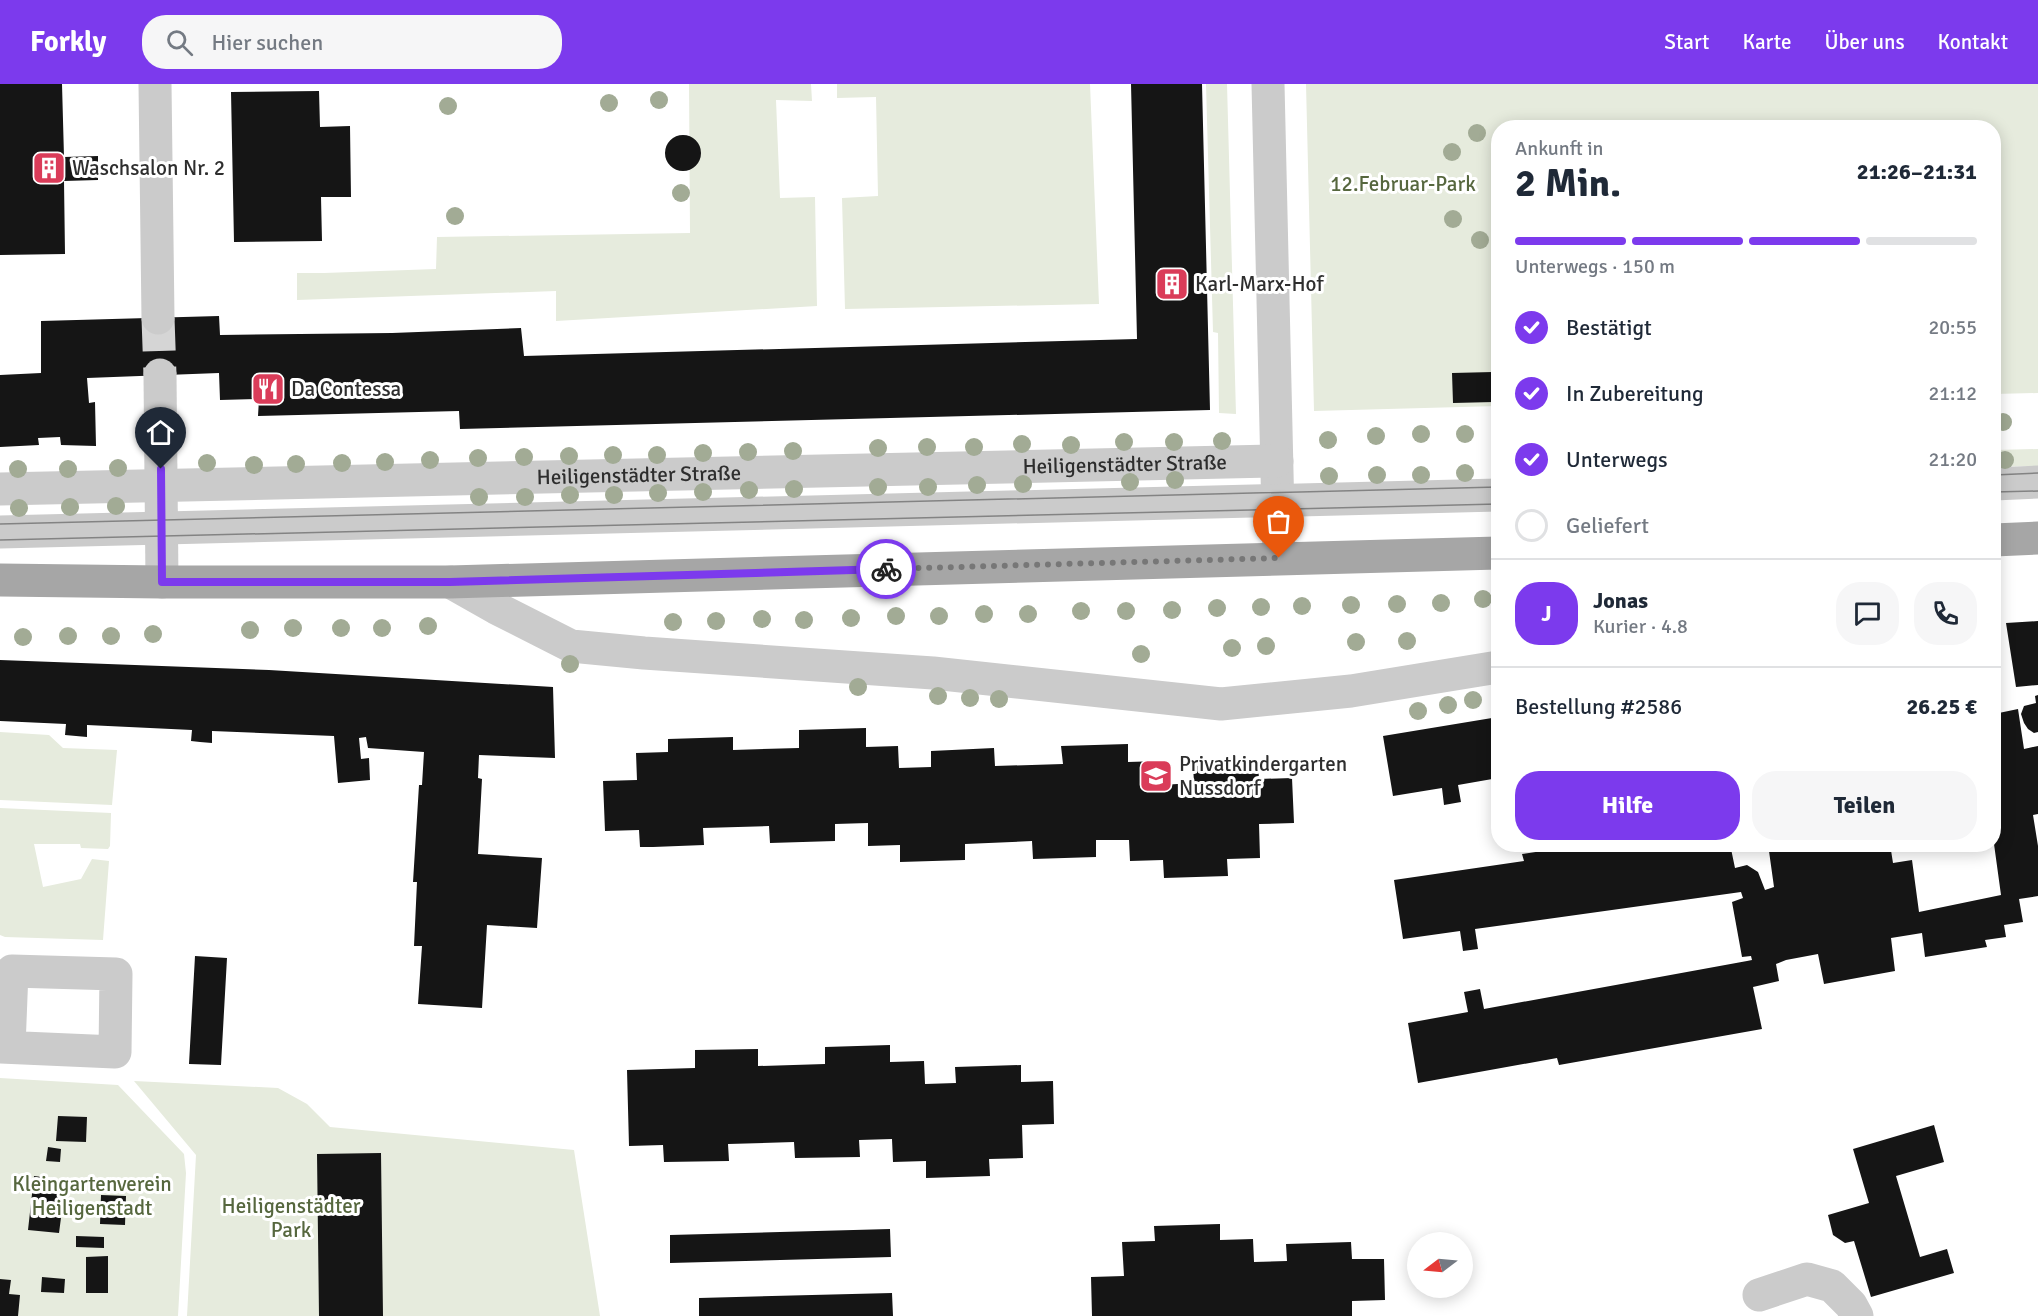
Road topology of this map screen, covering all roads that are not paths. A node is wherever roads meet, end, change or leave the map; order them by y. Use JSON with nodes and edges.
{"nodes":[{"id":1,"x":155,"y":84,"type":"edge"},
{"id":2,"x":1268,"y":84,"type":"edge"},
{"id":3,"x":158,"y":318,"type":"tunnel mouth"},
{"id":4,"x":160,"y":375,"type":"tunnel mouth"},
{"id":5,"x":1277,"y":460,"type":"junction"},
{"id":6,"x":2038,"y":483,"type":"edge"},
{"id":7,"x":2001,"y":484,"type":"edge"},
{"id":8,"x":161,"y":486,"type":"junction"},
{"id":9,"x":0,"y":489,"type":"edge"},
{"id":10,"x":1491,"y":495,"type":"edge"},
{"id":11,"x":1278,"y":501,"type":"junction"},
{"id":12,"x":162,"y":528,"type":"junction"},
{"id":13,"x":0,"y":532,"type":"edge"},
{"id":14,"x":2038,"y":538,"type":"edge"},
{"id":15,"x":2001,"y":541,"type":"edge"},
{"id":16,"x":1491,"y":553,"type":"edge"},
{"id":17,"x":1279,"y":558,"type":"junction"},
{"id":18,"x":0,"y":580,"type":"edge"},
{"id":19,"x":162,"y":582,"type":"junction"},
{"id":20,"x":450,"y":582,"type":"junction"},
{"id":21,"x":1491,"y":668,"type":"edge"},
{"id":22,"x":1759,"y":1295,"type":"dead end"},
{"id":23,"x":1857,"y":1316,"type":"edge"}],
"edges":[{"from":1,"to":3,"type":"street"},
{"from":2,"to":5,"type":"street"},
{"from":4,"to":8,"type":"street"},
{"from":5,"to":8,"type":"street","name":"Heiligenstädter Straße"},
{"from":5,"to":11,"type":"street"},
{"from":6,"to":7,"type":"street"},
{"from":8,"to":9,"type":"street","name":"Heiligenstädter Straße"},
{"from":8,"to":12,"type":"street"},
{"from":10,"to":11,"type":"street"},
{"from":11,"to":12,"type":"street"},
{"from":11,"to":17,"type":"street"},
{"from":12,"to":13,"type":"street"},
{"from":12,"to":19,"type":"street"},
{"from":14,"to":15,"type":"main road"},
{"from":16,"to":17,"type":"main road"},
{"from":17,"to":20,"type":"main road"},
{"from":18,"to":19,"type":"main road"},
{"from":19,"to":20,"type":"main road"},
{"from":20,"to":21,"type":"street"},
{"from":22,"to":23,"type":"street"}]}
